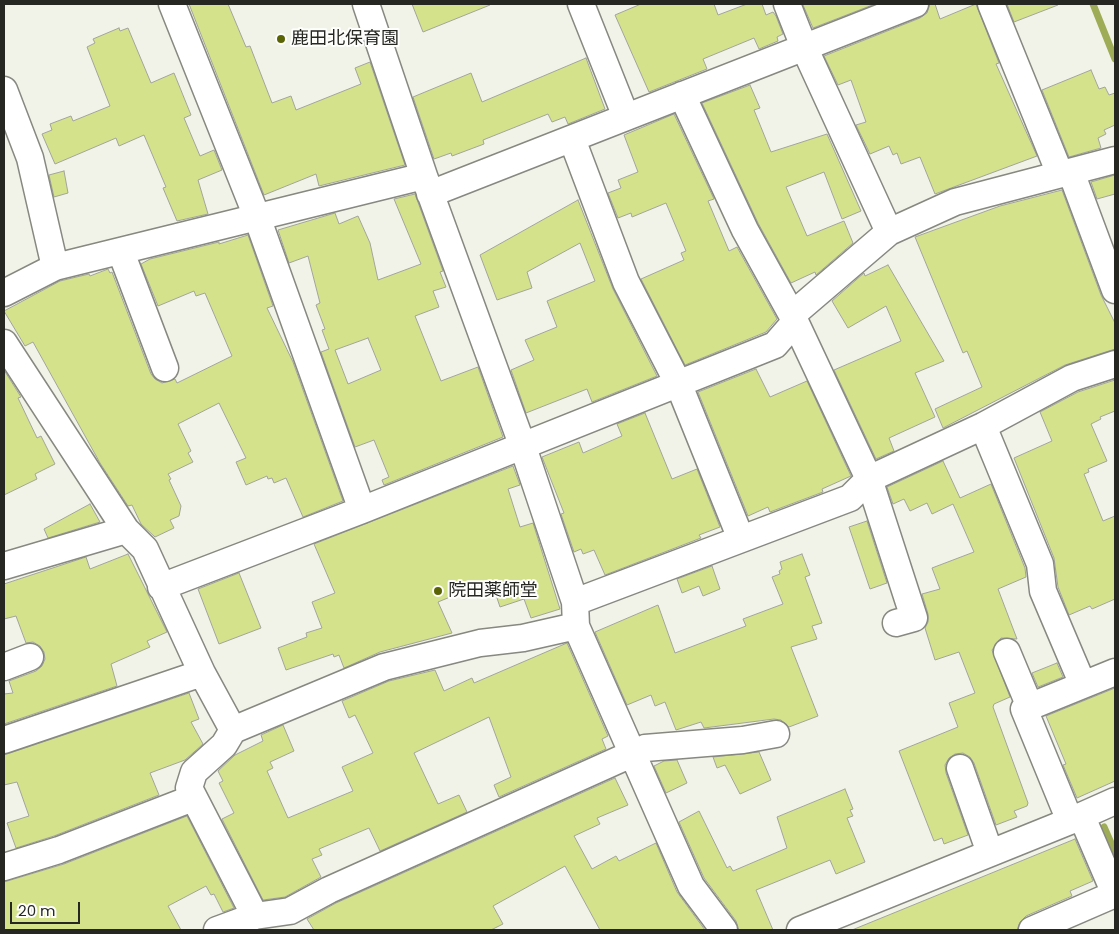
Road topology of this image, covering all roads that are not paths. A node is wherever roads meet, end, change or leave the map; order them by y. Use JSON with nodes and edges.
{"nodes":[{"id":1,"x":172,"y":4,"type":"edge"},
{"id":2,"x":366,"y":4,"type":"edge"},
{"id":3,"x":581,"y":4,"type":"edge"},
{"id":4,"x":787,"y":4,"type":"edge"},
{"id":5,"x":915,"y":4,"type":"edge"},
{"id":6,"x":991,"y":4,"type":"edge"},
{"id":7,"x":804,"y":47,"type":"junction"},
{"id":8,"x":4,"y":90,"type":"edge"},
{"id":9,"x":682,"y":95,"type":"junction"},
{"id":10,"x":626,"y":117,"type":"junction"},
{"id":11,"x":572,"y":139,"type":"junction"},
{"id":12,"x":1115,"y":160,"type":"edge"},
{"id":13,"x":1065,"y":173,"type":"junction"},
{"id":14,"x":427,"y":185,"type":"junction"},
{"id":15,"x":257,"y":217,"type":"junction"},
{"id":16,"x":889,"y":232,"type":"junction"},
{"id":17,"x":121,"y":252,"type":"junction"},
{"id":18,"x":55,"y":267,"type":"junction"},
{"id":19,"x":1115,"y":290,"type":"edge"},
{"id":20,"x":4,"y":293,"type":"edge"},
{"id":21,"x":794,"y":319,"type":"junction"},
{"id":22,"x":4,"y":342,"type":"edge"},
{"id":23,"x":1115,"y":364,"type":"edge"},
{"id":24,"x":165,"y":368,"type":"dead end"},
{"id":25,"x":679,"y":385,"type":"junction"},
{"id":26,"x":983,"y":426,"type":"junction"},
{"id":27,"x":523,"y":447,"type":"junction"},
{"id":28,"x":869,"y":479,"type":"junction"},
{"id":29,"x":362,"y":510,"type":"junction"},
{"id":30,"x":126,"y":530,"type":"junction"},
{"id":31,"x":741,"y":539,"type":"junction"},
{"id":32,"x":4,"y":566,"type":"edge"},
{"id":33,"x":161,"y":587,"type":"junction"},
{"id":34,"x":576,"y":614,"type":"junction"},
{"id":35,"x":896,"y":623,"type":"dead end"},
{"id":36,"x":1007,"y":652,"type":"dead end"},
{"id":37,"x":30,"y":657,"type":"dead end"},
{"id":38,"x":4,"y":667,"type":"edge"},
{"id":39,"x":1115,"y":672,"type":"edge"},
{"id":40,"x":202,"y":673,"type":"junction"},
{"id":41,"x":1082,"y":685,"type":"junction"},
{"id":42,"x":1030,"y":707,"type":"junction"},
{"id":43,"x":233,"y":730,"type":"junction"},
{"id":44,"x":776,"y":734,"type":"dead end"},
{"id":45,"x":4,"y":740,"type":"edge"},
{"id":46,"x":634,"y":753,"type":"junction"},
{"id":47,"x":960,"y":768,"type":"dead end"},
{"id":48,"x":193,"y":798,"type":"junction"},
{"id":49,"x":1115,"y":801,"type":"edge"},
{"id":50,"x":1076,"y":819,"type":"junction"},
{"id":51,"x":990,"y":854,"type":"junction"},
{"id":52,"x":4,"y":868,"type":"edge"},
{"id":53,"x":1115,"y":894,"type":"edge"},
{"id":54,"x":255,"y":916,"type":"junction"},
{"id":55,"x":295,"y":921,"type":"edge"},
{"id":56,"x":217,"y":930,"type":"edge"},
{"id":57,"x":724,"y":930,"type":"edge"},
{"id":58,"x":800,"y":930,"type":"edge"},
{"id":59,"x":1032,"y":930,"type":"edge"}],
"edges":[{"from":1,"to":15,"type":"street"},
{"from":2,"to":14,"type":"street"},
{"from":3,"to":10,"type":"street"},
{"from":4,"to":7,"type":"street"},
{"from":5,"to":7,"type":"street"},
{"from":6,"to":13,"type":"street"},
{"from":7,"to":9,"type":"street"},
{"from":7,"to":16,"type":"street"},
{"from":8,"to":18,"type":"street"},
{"from":9,"to":10,"type":"street"},
{"from":9,"to":21,"type":"street"},
{"from":10,"to":11,"type":"street"},
{"from":11,"to":14,"type":"street"},
{"from":11,"to":25,"type":"street"},
{"from":12,"to":13,"type":"street"},
{"from":13,"to":16,"type":"street"},
{"from":13,"to":19,"type":"street"},
{"from":14,"to":15,"type":"street"},
{"from":14,"to":27,"type":"street"},
{"from":15,"to":17,"type":"street"},
{"from":15,"to":29,"type":"street"},
{"from":16,"to":21,"type":"street"},
{"from":17,"to":18,"type":"street"},
{"from":17,"to":24,"type":"street"},
{"from":18,"to":20,"type":"street"},
{"from":21,"to":25,"type":"street"},
{"from":21,"to":28,"type":"street"},
{"from":22,"to":30,"type":"street"},
{"from":23,"to":26,"type":"street"},
{"from":25,"to":27,"type":"street"},
{"from":25,"to":31,"type":"street"},
{"from":26,"to":28,"type":"street"},
{"from":26,"to":41,"type":"street"},
{"from":27,"to":29,"type":"street"},
{"from":27,"to":34,"type":"street"},
{"from":28,"to":31,"type":"street"},
{"from":28,"to":35,"type":"street"},
{"from":29,"to":33,"type":"street"},
{"from":30,"to":32,"type":"street"},
{"from":30,"to":33,"type":"street"},
{"from":31,"to":34,"type":"street"},
{"from":33,"to":40,"type":"street"},
{"from":34,"to":43,"type":"street"},
{"from":34,"to":46,"type":"street"},
{"from":36,"to":42,"type":"street"},
{"from":37,"to":38,"type":"street"},
{"from":39,"to":41,"type":"street"},
{"from":40,"to":43,"type":"street"},
{"from":40,"to":45,"type":"street"},
{"from":41,"to":42,"type":"street"},
{"from":42,"to":50,"type":"street"},
{"from":43,"to":48,"type":"street"},
{"from":44,"to":46,"type":"street"},
{"from":46,"to":55,"type":"street"},
{"from":46,"to":57,"type":"street"},
{"from":47,"to":51,"type":"street"},
{"from":48,"to":52,"type":"street"},
{"from":48,"to":54,"type":"street"},
{"from":49,"to":50,"type":"street"},
{"from":50,"to":51,"type":"street"},
{"from":50,"to":53,"type":"street"},
{"from":51,"to":58,"type":"street"},
{"from":53,"to":59,"type":"street"},
{"from":54,"to":55,"type":"street"},
{"from":54,"to":56,"type":"street"}]}
